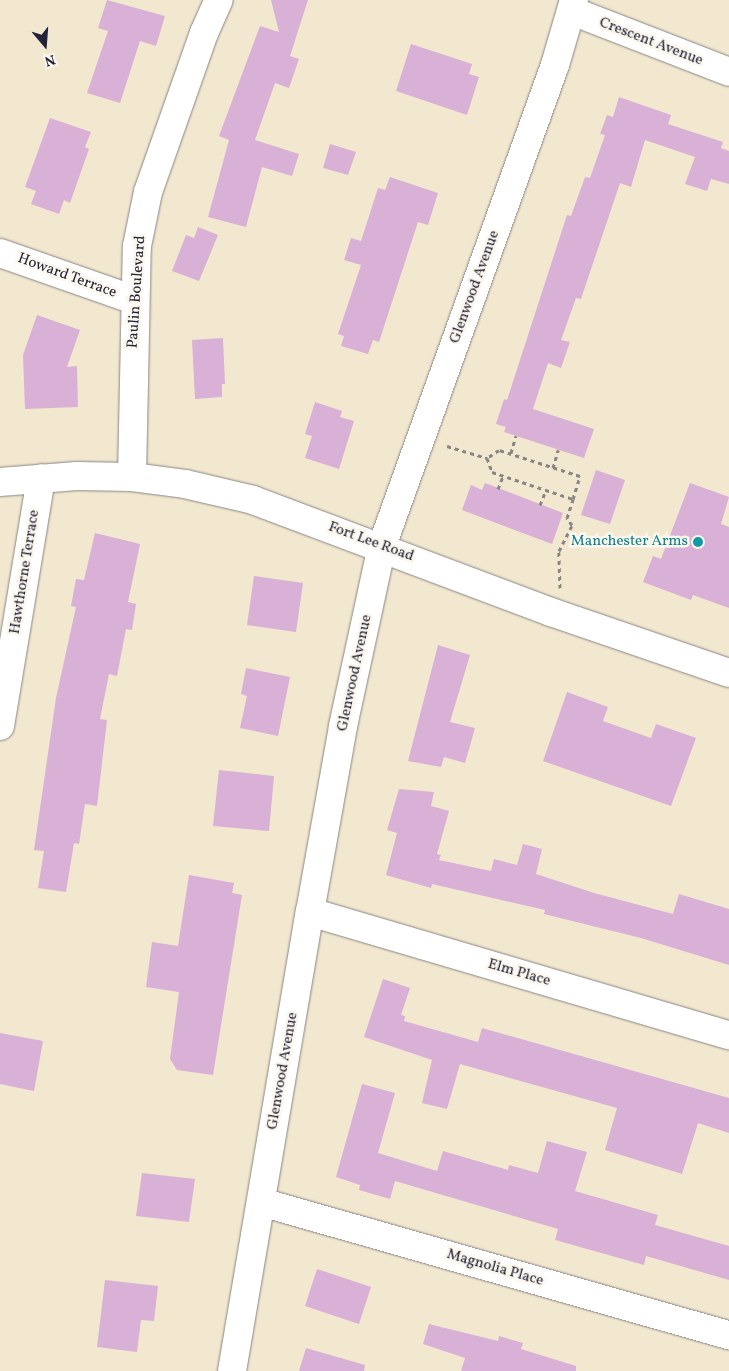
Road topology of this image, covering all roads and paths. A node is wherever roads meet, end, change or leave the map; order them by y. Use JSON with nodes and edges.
{"nodes":[{"id":1,"x":219,"y":0,"type":"edge"},
{"id":2,"x":573,"y":5,"type":"edge"},
{"id":3,"x":729,"y":72,"type":"edge"},
{"id":4,"x":0,"y":253,"type":"edge"},
{"id":5,"x":134,"y":300,"type":"junction"},
{"id":6,"x":516,"y":436,"type":"dead end"},
{"id":7,"x":448,"y":446,"type":"dead end"},
{"id":8,"x":558,"y":450,"type":"dead end"},
{"id":9,"x":511,"y":454,"type":"junction"},
{"id":10,"x":486,"y":458,"type":"junction"},
{"id":11,"x":553,"y":468,"type":"junction"},
{"id":12,"x":503,"y":476,"type":"junction"},
{"id":13,"x":132,"y":477,"type":"junction"},
{"id":14,"x":41,"y":478,"type":"junction"},
{"id":15,"x":0,"y":482,"type":"edge"},
{"id":16,"x":498,"y":488,"type":"dead end"},
{"id":17,"x":546,"y":490,"type":"junction"},
{"id":18,"x":573,"y":499,"type":"junction"},
{"id":19,"x":540,"y":505,"type":"dead end"},
{"id":20,"x":382,"y":546,"type":"junction"},
{"id":21,"x":558,"y":592,"type":"dead end"},
{"id":22,"x":729,"y":673,"type":"edge"},
{"id":23,"x":0,"y":726,"type":"edge"},
{"id":24,"x":310,"y":912,"type":"junction"},
{"id":25,"x":729,"y":1036,"type":"edge"},
{"id":26,"x":261,"y":1202,"type":"junction"},
{"id":27,"x":729,"y":1334,"type":"edge"},
{"id":28,"x":232,"y":1371,"type":"edge"}],
"edges":[{"from":1,"to":5,"type":"street","name":"Paulin Boulevard"},
{"from":2,"to":3,"type":"street","name":"Crescent Avenue"},
{"from":2,"to":20,"type":"street","name":"Glenwood Avenue"},
{"from":4,"to":5,"type":"street","name":"Howard Terrace"},
{"from":5,"to":13,"type":"street","name":"Paulin Boulevard"},
{"from":6,"to":9,"type":"path"},
{"from":7,"to":10,"type":"path"},
{"from":8,"to":11,"type":"path"},
{"from":9,"to":10,"type":"path"},
{"from":9,"to":11,"type":"path"},
{"from":10,"to":12,"type":"path"},
{"from":11,"to":18,"type":"path"},
{"from":12,"to":16,"type":"path"},
{"from":12,"to":17,"type":"path"},
{"from":13,"to":14,"type":"street","name":"Fort Lee Road"},
{"from":13,"to":20,"type":"street","name":"Fort Lee Road"},
{"from":14,"to":15,"type":"street","name":"Fort Lee Road"},
{"from":14,"to":23,"type":"street","name":"Hawthorne Terrace"},
{"from":17,"to":18,"type":"path"},
{"from":17,"to":19,"type":"path"},
{"from":18,"to":21,"type":"path"},
{"from":20,"to":22,"type":"street","name":"Fort Lee Road"},
{"from":20,"to":24,"type":"street","name":"Glenwood Avenue"},
{"from":24,"to":25,"type":"street","name":"Elm Place"},
{"from":24,"to":26,"type":"street","name":"Glenwood Avenue"},
{"from":26,"to":27,"type":"street","name":"Magnolia Place"},
{"from":26,"to":28,"type":"street","name":"Glenwood Avenue"}]}
